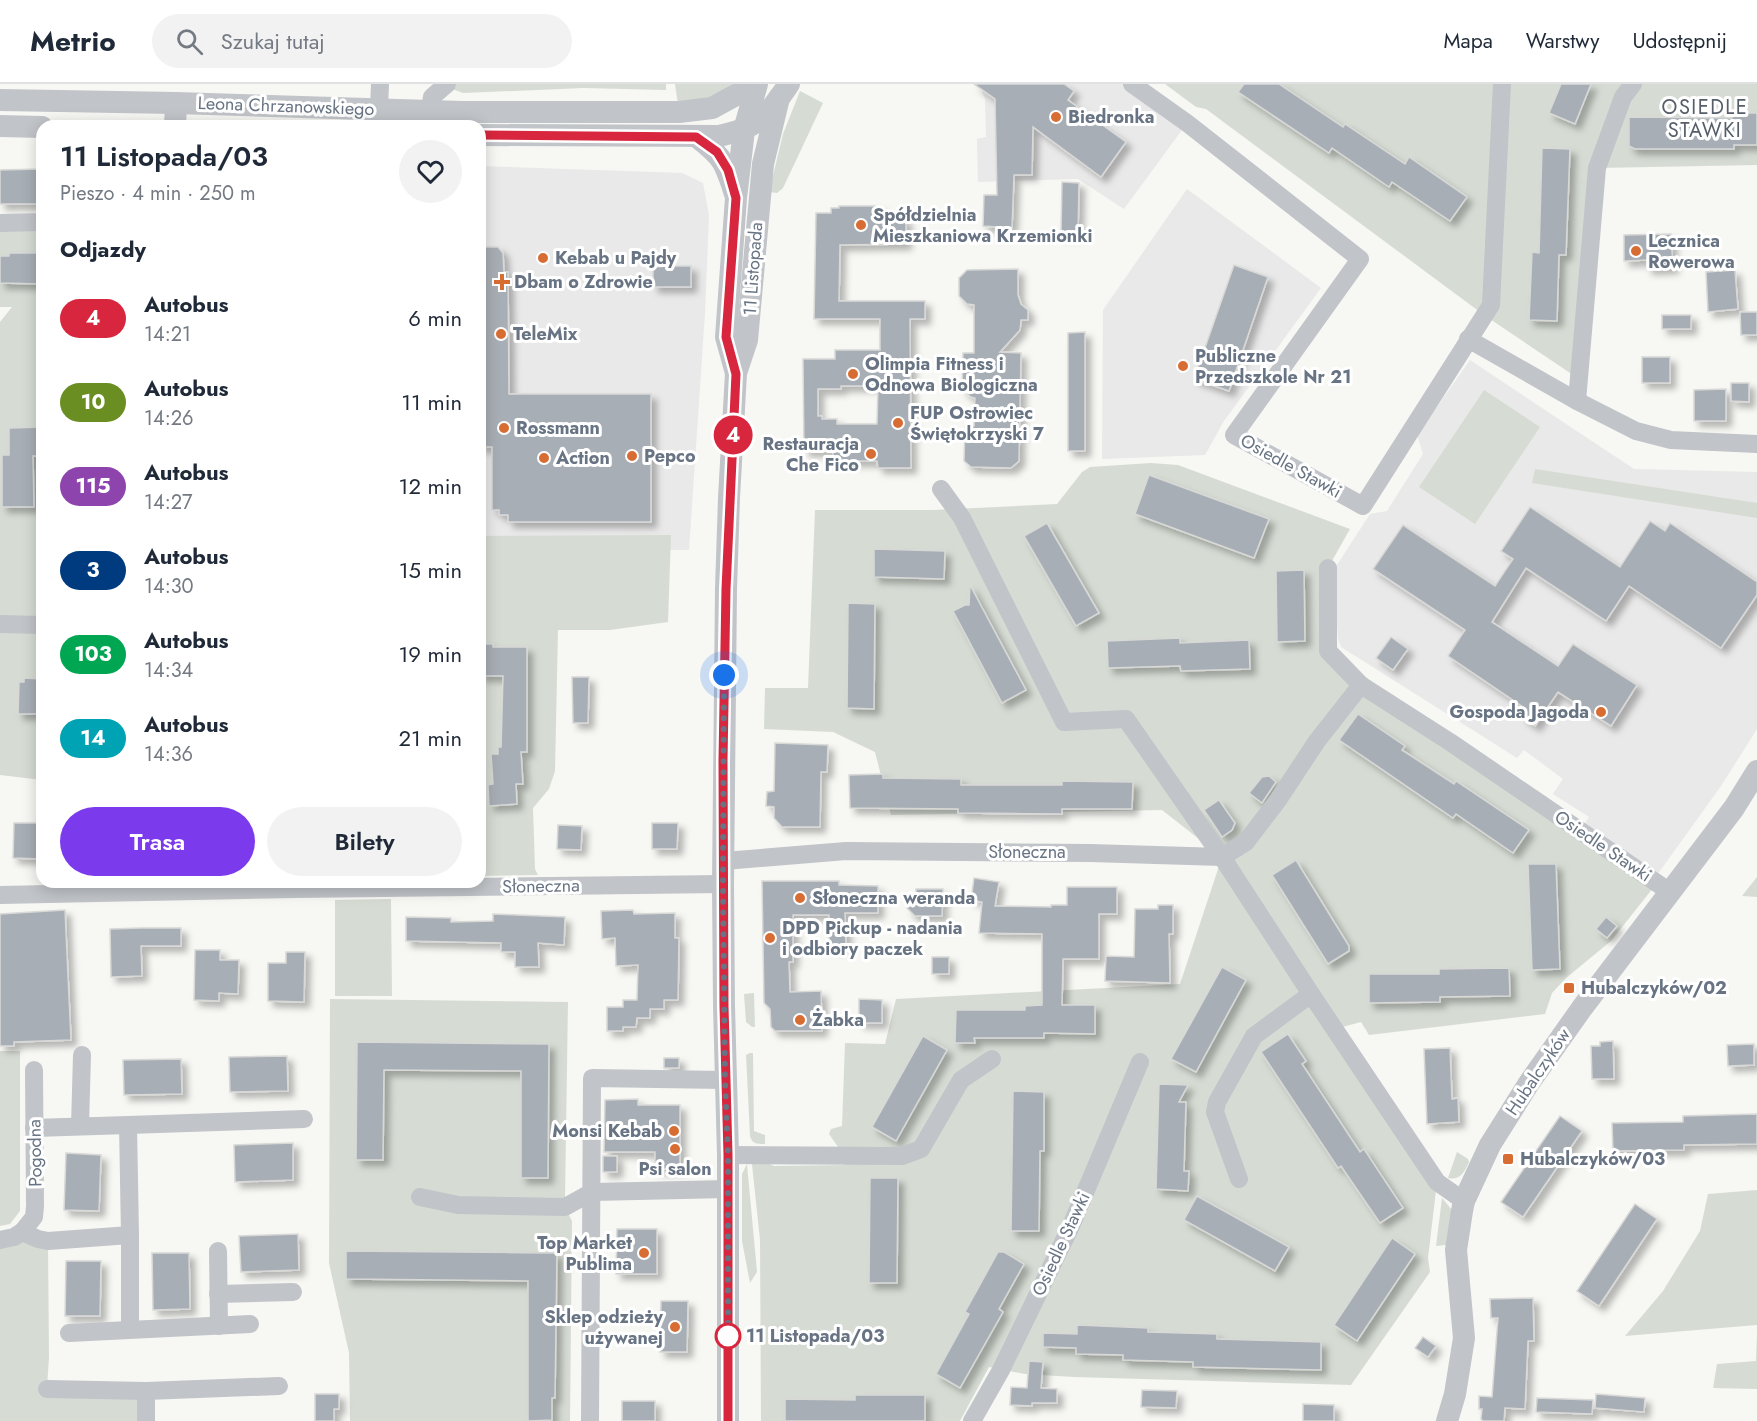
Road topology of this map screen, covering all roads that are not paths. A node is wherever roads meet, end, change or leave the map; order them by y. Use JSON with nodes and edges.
{"nodes":[{"id":1,"x":380,"y":84,"type":"edge"},
{"id":2,"x":447,"y":84,"type":"edge"},
{"id":3,"x":756,"y":84,"type":"edge"},
{"id":4,"x":1132,"y":84,"type":"edge"},
{"id":5,"x":1502,"y":84,"type":"edge"},
{"id":6,"x":1633,"y":84,"type":"edge"},
{"id":7,"x":784,"y":91,"type":"edge"},
{"id":8,"x":5,"y":97,"type":"edge"},
{"id":9,"x":176,"y":103,"type":"junction"},
{"id":10,"x":712,"y":108,"type":"junction"},
{"id":11,"x":379,"y":109,"type":"junction"},
{"id":12,"x":430,"y":109,"type":"junction"},
{"id":13,"x":287,"y":117,"type":"edge"},
{"id":14,"x":175,"y":120,"type":"edge"},
{"id":15,"x":0,"y":126,"type":"edge"},
{"id":16,"x":36,"y":127,"type":"edge"},
{"id":17,"x":744,"y":130,"type":"junction"},
{"id":18,"x":486,"y":135,"type":"edge"},
{"id":19,"x":696,"y":137,"type":"junction"},
{"id":20,"x":763,"y":164,"type":"junction"},
{"id":21,"x":736,"y":198,"type":"junction"},
{"id":22,"x":36,"y":222,"type":"edge"},
{"id":23,"x":0,"y":223,"type":"edge"},
{"id":24,"x":1468,"y":339,"type":"junction"},
{"id":25,"x":736,"y":374,"type":"junction"},
{"id":26,"x":1577,"y":400,"type":"junction"},
{"id":27,"x":1757,"y":444,"type":"edge"},
{"id":28,"x":941,"y":489,"type":"dead end"},
{"id":29,"x":1328,"y":568,"type":"dead end"},
{"id":30,"x":0,"y":624,"type":"edge"},
{"id":31,"x":36,"y":625,"type":"edge"},
{"id":32,"x":1361,"y":685,"type":"junction"},
{"id":33,"x":1757,"y":771,"type":"edge"},
{"id":34,"x":1222,"y":856,"type":"junction"},
{"id":35,"x":724,"y":861,"type":"junction"},
{"id":36,"x":723,"y":884,"type":"junction"},
{"id":37,"x":486,"y":887,"type":"edge"},
{"id":38,"x":365,"y":888,"type":"edge"},
{"id":39,"x":1670,"y":892,"type":"junction"},
{"id":40,"x":0,"y":896,"type":"edge"},
{"id":41,"x":1311,"y":994,"type":"junction"},
{"id":42,"x":82,"y":1055,"type":"dead end"},
{"id":43,"x":992,"y":1059,"type":"dead end"},
{"id":44,"x":1140,"y":1062,"type":"dead end"},
{"id":45,"x":34,"y":1070,"type":"dead end"},
{"id":46,"x":725,"y":1080,"type":"junction"},
{"id":47,"x":304,"y":1119,"type":"dead end"},
{"id":48,"x":128,"y":1125,"type":"junction"},
{"id":49,"x":80,"y":1126,"type":"junction"},
{"id":50,"x":34,"y":1128,"type":"junction"},
{"id":51,"x":728,"y":1155,"type":"junction"},
{"id":52,"x":1239,"y":1179,"type":"dead end"},
{"id":53,"x":728,"y":1190,"type":"junction"},
{"id":54,"x":592,"y":1192,"type":"junction"},
{"id":55,"x":420,"y":1197,"type":"dead end"},
{"id":56,"x":1464,"y":1201,"type":"junction"},
{"id":57,"x":22,"y":1232,"type":"junction"},
{"id":58,"x":130,"y":1235,"type":"junction"},
{"id":59,"x":0,"y":1240,"type":"edge"},
{"id":60,"x":218,"y":1251,"type":"dead end"},
{"id":61,"x":293,"y":1292,"type":"dead end"},
{"id":62,"x":218,"y":1294,"type":"junction"},
{"id":63,"x":250,"y":1324,"type":"dead end"},
{"id":64,"x":219,"y":1326,"type":"junction"},
{"id":65,"x":130,"y":1329,"type":"junction"},
{"id":66,"x":69,"y":1333,"type":"dead end"},
{"id":67,"x":279,"y":1386,"type":"dead end"},
{"id":68,"x":47,"y":1389,"type":"dead end"},
{"id":69,"x":146,"y":1391,"type":"junction"},
{"id":70,"x":146,"y":1421,"type":"edge"},
{"id":71,"x":590,"y":1421,"type":"edge"},
{"id":72,"x":728,"y":1421,"type":"edge"},
{"id":73,"x":972,"y":1421,"type":"edge"},
{"id":74,"x":1447,"y":1421,"type":"edge"}],
"edges":[{"from":1,"to":11,"type":"street"},
{"from":2,"to":12,"type":"street"},
{"from":3,"to":10,"type":"street"},
{"from":3,"to":17,"type":"street","name":"11 Listopada"},
{"from":4,"to":24,"type":"street","name":"Osiedle Stawki"},
{"from":5,"to":24,"type":"street","name":"Osiedle Stawki"},
{"from":6,"to":26,"type":"street"},
{"from":7,"to":17,"type":"street"},
{"from":7,"to":20,"type":"street","name":"11 Listopada"},
{"from":8,"to":9,"type":"street","name":"Leona Chrzanowskiego"},
{"from":9,"to":13,"type":"street","name":"Leona Chrzanowskiego"},
{"from":9,"to":14,"type":"street"},
{"from":10,"to":12,"type":"street","name":"Leona Chrzanowskiego"},
{"from":10,"to":17,"type":"street"},
{"from":11,"to":12,"type":"street","name":"Leona Chrzanowskiego"},
{"from":11,"to":13,"type":"street","name":"Leona Chrzanowskiego"},
{"from":15,"to":16,"type":"street"},
{"from":17,"to":19,"type":"street"},
{"from":17,"to":20,"type":"street"},
{"from":17,"to":21,"type":"street","name":"11 Listopada"},
{"from":18,"to":19,"type":"street"},
{"from":19,"to":21,"type":"street"},
{"from":20,"to":25,"type":"street","name":"11 Listopada"},
{"from":21,"to":25,"type":"street","name":"11 Listopada"},
{"from":22,"to":23,"type":"street"},
{"from":24,"to":26,"type":"street"},
{"from":25,"to":35,"type":"street","name":"11 Listopada"},
{"from":26,"to":27,"type":"street"},
{"from":28,"to":34,"type":"street"},
{"from":29,"to":32,"type":"street","name":"Osiedle Stawki"},
{"from":30,"to":31,"type":"street"},
{"from":32,"to":34,"type":"street"},
{"from":32,"to":39,"type":"street","name":"Osiedle Stawki"},
{"from":33,"to":39,"type":"street","name":"Hubalczyków"},
{"from":34,"to":35,"type":"street","name":"Słoneczna"},
{"from":34,"to":41,"type":"street"},
{"from":35,"to":36,"type":"street","name":"11 Listopada"},
{"from":36,"to":37,"type":"street","name":"Słoneczna"},
{"from":36,"to":46,"type":"street","name":"11 Listopada"},
{"from":38,"to":40,"type":"street","name":"Słoneczna"},
{"from":39,"to":56,"type":"street","name":"Hubalczyków"},
{"from":41,"to":52,"type":"street"},
{"from":41,"to":56,"type":"street"},
{"from":42,"to":49,"type":"street"},
{"from":43,"to":51,"type":"street"},
{"from":44,"to":73,"type":"street","name":"Osiedle Stawki"},
{"from":45,"to":50,"type":"street","name":"Pogodna"},
{"from":46,"to":51,"type":"street","name":"11 Listopada"},
{"from":46,"to":54,"type":"street"},
{"from":47,"to":48,"type":"street"},
{"from":48,"to":49,"type":"street"},
{"from":48,"to":58,"type":"street"},
{"from":49,"to":50,"type":"street"},
{"from":50,"to":57,"type":"street","name":"Pogodna"},
{"from":51,"to":53,"type":"street","name":"11 Listopada"},
{"from":53,"to":54,"type":"street"},
{"from":53,"to":72,"type":"street","name":"11 Listopada"},
{"from":54,"to":55,"type":"street"},
{"from":54,"to":71,"type":"street"},
{"from":56,"to":74,"type":"street","name":"Hubalczyków"},
{"from":57,"to":58,"type":"street"},
{"from":57,"to":59,"type":"street"},
{"from":58,"to":65,"type":"street"},
{"from":60,"to":62,"type":"street"},
{"from":61,"to":62,"type":"street"},
{"from":62,"to":64,"type":"street"},
{"from":63,"to":64,"type":"street"},
{"from":64,"to":65,"type":"street"},
{"from":65,"to":66,"type":"street"},
{"from":67,"to":69,"type":"street"},
{"from":68,"to":69,"type":"street"},
{"from":69,"to":70,"type":"street"}]}
